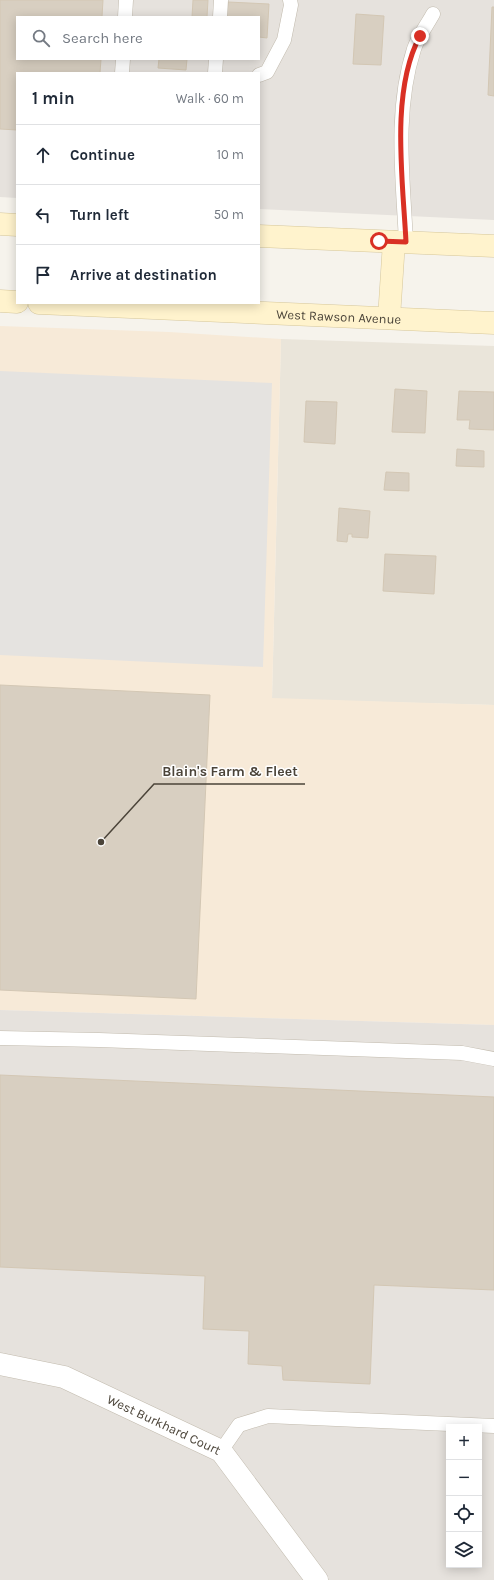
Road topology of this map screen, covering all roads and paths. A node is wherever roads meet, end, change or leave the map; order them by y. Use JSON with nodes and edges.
{"nodes":[{"id":1,"x":126,"y":0,"type":"edge"},
{"id":2,"x":221,"y":0,"type":"edge"},
{"id":3,"x":290,"y":0,"type":"edge"},
{"id":4,"x":433,"y":14,"type":"dead end"},
{"id":5,"x":125,"y":16,"type":"edge"},
{"id":6,"x":220,"y":16,"type":"edge"},
{"id":7,"x":123,"y":60,"type":"edge"},
{"id":8,"x":216,"y":60,"type":"edge"},
{"id":9,"x":122,"y":72,"type":"edge"},
{"id":10,"x":215,"y":72,"type":"edge"},
{"id":11,"x":260,"y":75,"type":"edge"},
{"id":12,"x":0,"y":224,"type":"edge"},
{"id":13,"x":16,"y":225,"type":"edge"},
{"id":14,"x":260,"y":236,"type":"edge"},
{"id":15,"x":400,"y":242,"type":"junction"},
{"id":16,"x":494,"y":246,"type":"edge"},
{"id":17,"x":0,"y":301,"type":"edge"},
{"id":18,"x":16,"y":302,"type":"edge"},
{"id":19,"x":62,"y":304,"type":"edge"},
{"id":20,"x":389,"y":318,"type":"junction"},
{"id":21,"x":494,"y":323,"type":"edge"},
{"id":22,"x":0,"y":1038,"type":"edge"},
{"id":23,"x":494,"y":1059,"type":"edge"},
{"id":24,"x":0,"y":1364,"type":"edge"},
{"id":25,"x":494,"y":1426,"type":"edge"},
{"id":26,"x":221,"y":1451,"type":"junction"},
{"id":27,"x":317,"y":1580,"type":"edge"}],
"edges":[{"from":1,"to":5,"type":"lane"},
{"from":2,"to":6,"type":"lane"},
{"from":3,"to":11,"type":"lane"},
{"from":4,"to":15,"type":"lane"},
{"from":7,"to":9,"type":"lane"},
{"from":8,"to":10,"type":"lane"},
{"from":12,"to":13,"type":"main road"},
{"from":14,"to":15,"type":"main road"},
{"from":15,"to":16,"type":"main road"},
{"from":15,"to":20,"type":"main road"},
{"from":17,"to":18,"type":"main road"},
{"from":19,"to":20,"type":"main road","name":"West Rawson Avenue"},
{"from":20,"to":21,"type":"main road","name":"West Rawson Avenue"},
{"from":22,"to":23,"type":"lane"},
{"from":24,"to":26,"type":"street","name":"West Burkhard Court"},
{"from":25,"to":26,"type":"lane"},
{"from":26,"to":27,"type":"street","name":"West Burkhard Court"}]}
